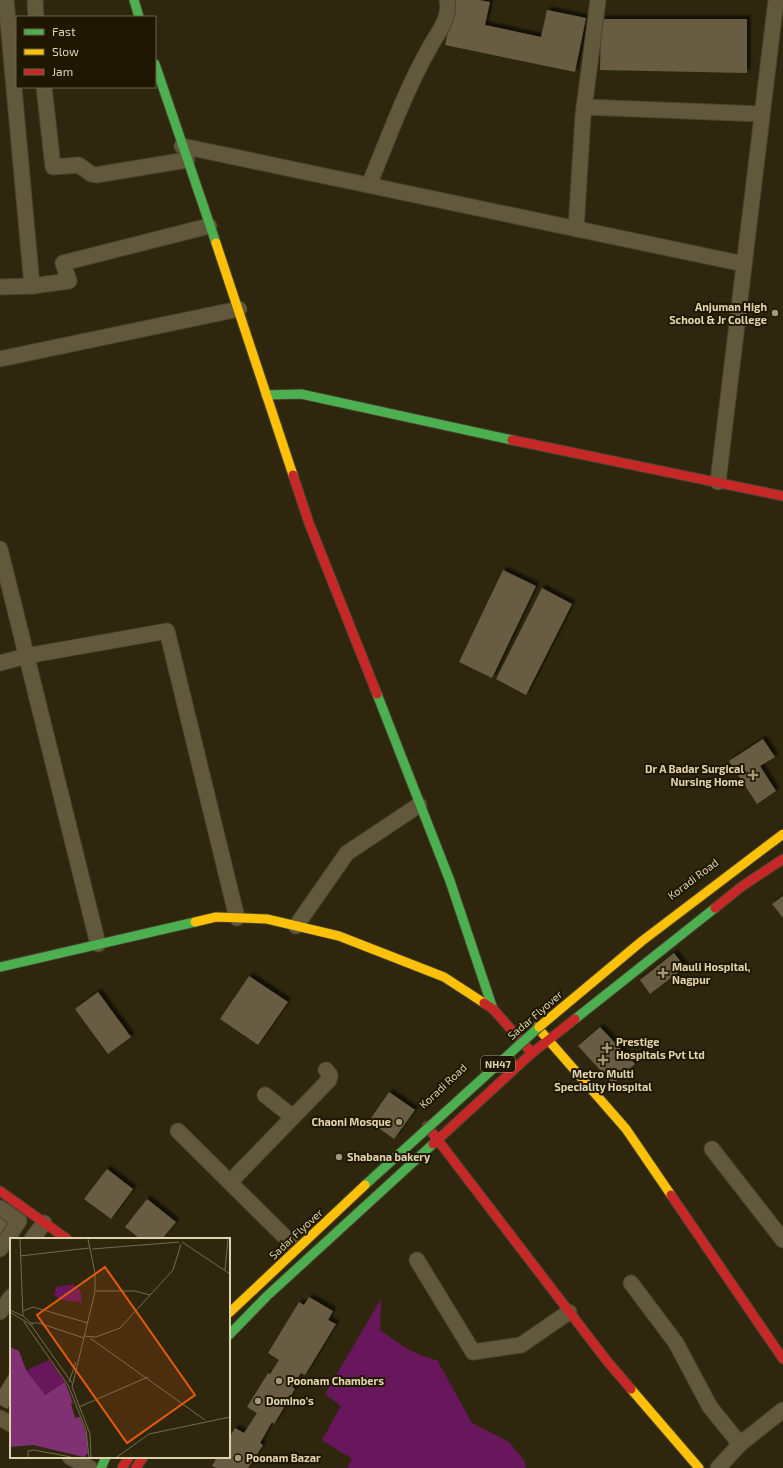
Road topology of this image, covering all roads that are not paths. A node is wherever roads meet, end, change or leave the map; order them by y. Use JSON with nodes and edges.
{"nodes":[{"id":1,"x":6,"y":0,"type":"edge"},
{"id":2,"x":34,"y":0,"type":"edge"},
{"id":3,"x":134,"y":0,"type":"edge"},
{"id":4,"x":447,"y":0,"type":"edge"},
{"id":5,"x":598,"y":0,"type":"edge"},
{"id":6,"x":776,"y":0,"type":"edge"},
{"id":7,"x":36,"y":16,"type":"edge"},
{"id":8,"x":139,"y":16,"type":"edge"},
{"id":9,"x":156,"y":67,"type":"edge"},
{"id":10,"x":10,"y":88,"type":"edge"},
{"id":11,"x":44,"y":88,"type":"edge"},
{"id":12,"x":584,"y":108,"type":"junction"},
{"id":13,"x":762,"y":114,"type":"junction"},
{"id":14,"x":185,"y":153,"type":"junction"},
{"id":15,"x":369,"y":185,"type":"junction"},
{"id":16,"x":209,"y":226,"type":"junction"},
{"id":17,"x":576,"y":229,"type":"junction"},
{"id":18,"x":744,"y":264,"type":"junction"},
{"id":19,"x":32,"y":286,"type":"junction"},
{"id":20,"x":0,"y":287,"type":"edge"},
{"id":21,"x":239,"y":309,"type":"junction"},
{"id":22,"x":0,"y":359,"type":"edge"},
{"id":23,"x":266,"y":395,"type":"junction"},
{"id":24,"x":718,"y":482,"type":"junction"},
{"id":25,"x":783,"y":496,"type":"edge"},
{"id":26,"x":0,"y":549,"type":"edge"},
{"id":27,"x":26,"y":656,"type":"junction"},
{"id":28,"x":0,"y":663,"type":"edge"},
{"id":29,"x":420,"y":805,"type":"junction"},
{"id":30,"x":783,"y":828,"type":"edge"},
{"id":31,"x":783,"y":834,"type":"edge"},
{"id":32,"x":783,"y":842,"type":"edge"},
{"id":33,"x":783,"y":859,"type":"edge"},
{"id":34,"x":237,"y":918,"type":"junction"},
{"id":35,"x":296,"y":926,"type":"junction"},
{"id":36,"x":98,"y":944,"type":"junction"},
{"id":37,"x":0,"y":967,"type":"edge"},
{"id":38,"x":493,"y":1009,"type":"junction"},
{"id":39,"x":532,"y":1021,"type":"junction"},
{"id":40,"x":517,"y":1034,"type":"junction"},
{"id":41,"x":548,"y":1040,"type":"junction"},
{"id":42,"x":532,"y":1053,"type":"junction"},
{"id":43,"x":326,"y":1070,"type":"dead end"},
{"id":44,"x":265,"y":1095,"type":"dead end"},
{"id":45,"x":292,"y":1117,"type":"junction"},
{"id":46,"x":423,"y":1121,"type":"junction"},
{"id":47,"x":178,"y":1131,"type":"dead end"},
{"id":48,"x":438,"y":1138,"type":"junction"},
{"id":49,"x":712,"y":1150,"type":"dead end"},
{"id":50,"x":230,"y":1182,"type":"junction"},
{"id":51,"x":0,"y":1191,"type":"edge"},
{"id":52,"x":0,"y":1208,"type":"edge"},
{"id":53,"x":44,"y":1223,"type":"junction"},
{"id":54,"x":33,"y":1238,"type":"edge"},
{"id":55,"x":65,"y":1238,"type":"edge"},
{"id":56,"x":783,"y":1240,"type":"edge"},
{"id":57,"x":293,"y":1245,"type":"junction"},
{"id":58,"x":0,"y":1249,"type":"edge"},
{"id":59,"x":417,"y":1260,"type":"dead end"},
{"id":60,"x":631,"y":1283,"type":"dead end"},
{"id":61,"x":10,"y":1298,"type":"edge"},
{"id":62,"x":230,"y":1305,"type":"edge"},
{"id":63,"x":0,"y":1312,"type":"edge"},
{"id":64,"x":230,"y":1312,"type":"edge"},
{"id":65,"x":569,"y":1312,"type":"junction"},
{"id":66,"x":230,"y":1320,"type":"edge"},
{"id":67,"x":230,"y":1334,"type":"edge"},
{"id":68,"x":783,"y":1359,"type":"edge"},
{"id":69,"x":783,"y":1410,"type":"edge"},
{"id":70,"x":0,"y":1418,"type":"edge"},
{"id":71,"x":10,"y":1423,"type":"edge"},
{"id":72,"x":740,"y":1444,"type":"junction"},
{"id":73,"x":72,"y":1458,"type":"edge"},
{"id":74,"x":106,"y":1458,"type":"edge"},
{"id":75,"x":128,"y":1458,"type":"edge"},
{"id":76,"x":142,"y":1458,"type":"edge"},
{"id":77,"x":116,"y":1466,"type":"edge"},
{"id":78,"x":90,"y":1468,"type":"edge"},
{"id":79,"x":101,"y":1468,"type":"edge"},
{"id":80,"x":136,"y":1468,"type":"edge"},
{"id":81,"x":699,"y":1468,"type":"edge"},
{"id":82,"x":718,"y":1468,"type":"edge"}],
"edges":[{"from":1,"to":10,"type":"street"},
{"from":2,"to":7,"type":"street"},
{"from":3,"to":8,"type":"main road"},
{"from":4,"to":15,"type":"street"},
{"from":5,"to":12,"type":"street"},
{"from":6,"to":13,"type":"street"},
{"from":9,"to":14,"type":"main road"},
{"from":10,"to":19,"type":"street"},
{"from":11,"to":14,"type":"street"},
{"from":12,"to":13,"type":"street"},
{"from":12,"to":17,"type":"street"},
{"from":13,"to":18,"type":"street"},
{"from":14,"to":15,"type":"street"},
{"from":14,"to":16,"type":"main road"},
{"from":15,"to":17,"type":"street"},
{"from":16,"to":19,"type":"street"},
{"from":16,"to":21,"type":"main road"},
{"from":17,"to":18,"type":"street"},
{"from":18,"to":24,"type":"street"},
{"from":19,"to":20,"type":"street"},
{"from":21,"to":22,"type":"street"},
{"from":21,"to":23,"type":"main road"},
{"from":23,"to":24,"type":"main road"},
{"from":23,"to":29,"type":"main road"},
{"from":24,"to":25,"type":"main road"},
{"from":26,"to":27,"type":"street"},
{"from":27,"to":28,"type":"street"},
{"from":27,"to":34,"type":"street"},
{"from":27,"to":36,"type":"street"},
{"from":29,"to":35,"type":"street"},
{"from":29,"to":38,"type":"main road"},
{"from":30,"to":39,"type":"main road","name":"Koradi Road","number":"NH47"},
{"from":31,"to":64,"type":"main road","name":"Sadar Flyover","number":"NH47","bridge":true},
{"from":32,"to":66,"type":"main road","name":"Sadar Flyover","number":"NH47"},
{"from":33,"to":41,"type":"main road"},
{"from":34,"to":35,"type":"main road"},
{"from":34,"to":36,"type":"main road"},
{"from":35,"to":38,"type":"main road"},
{"from":36,"to":37,"type":"main road"},
{"from":38,"to":40,"type":"main road"},
{"from":39,"to":40,"type":"main road","name":"Koradi Road","number":"NH47"},
{"from":39,"to":41,"type":"main road"},
{"from":40,"to":42,"type":"main road"},
{"from":40,"to":46,"type":"main road","name":"Koradi Road","number":"NH47"},
{"from":41,"to":42,"type":"main road"},
{"from":41,"to":68,"type":"main road"},
{"from":42,"to":48,"type":"main road"},
{"from":43,"to":45,"type":"street"},
{"from":44,"to":45,"type":"street"},
{"from":45,"to":50,"type":"street"},
{"from":46,"to":48,"type":"main road"},
{"from":46,"to":57,"type":"main road","name":"Koradi Road","number":"NH47"},
{"from":47,"to":50,"type":"street"},
{"from":48,"to":65,"type":"main road"},
{"from":48,"to":67,"type":"main road"},
{"from":49,"to":56,"type":"street"},
{"from":50,"to":57,"type":"street"},
{"from":51,"to":53,"type":"main road"},
{"from":52,"to":58,"type":"street"},
{"from":53,"to":54,"type":"street"},
{"from":53,"to":55,"type":"main road"},
{"from":57,"to":62,"type":"main road","name":"Koradi Road","number":"NH47"},
{"from":59,"to":65,"type":"street"},
{"from":60,"to":72,"type":"street"},
{"from":61,"to":63,"type":"street"},
{"from":65,"to":81,"type":"main road"},
{"from":69,"to":72,"type":"street"},
{"from":70,"to":71,"type":"street"},
{"from":72,"to":82,"type":"street"},
{"from":73,"to":78,"type":"street"},
{"from":74,"to":79,"type":"main road"},
{"from":75,"to":77,"type":"main road"},
{"from":76,"to":80,"type":"main road"}]}
